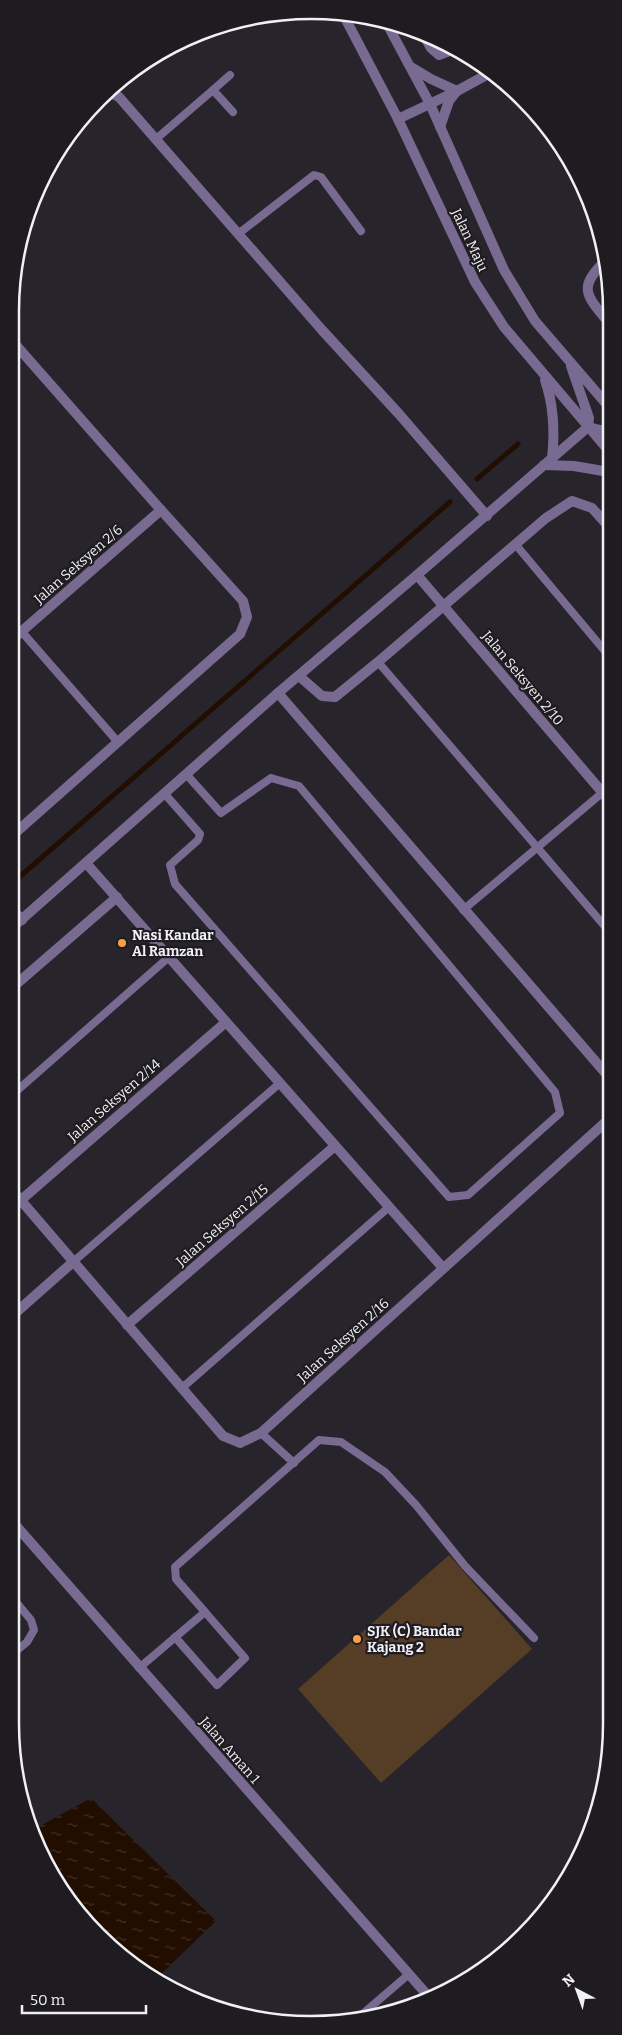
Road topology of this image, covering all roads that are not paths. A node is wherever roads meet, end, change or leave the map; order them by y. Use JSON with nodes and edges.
{"nodes":[{"id":1,"x":346,"y":21,"type":"edge"},
{"id":2,"x":390,"y":30,"type":"edge"},
{"id":3,"x":429,"y":44,"type":"edge"},
{"id":4,"x":446,"y":52,"type":"edge"},
{"id":5,"x":411,"y":67,"type":"junction"},
{"id":6,"x":230,"y":75,"type":"dead end"},
{"id":7,"x":484,"y":76,"type":"edge"},
{"id":8,"x":214,"y":90,"type":"junction"},
{"id":9,"x":458,"y":91,"type":"junction"},
{"id":10,"x":114,"y":95,"type":"edge"},
{"id":11,"x":430,"y":104,"type":"junction"},
{"id":12,"x":233,"y":112,"type":"dead end"},
{"id":13,"x":398,"y":119,"type":"junction"},
{"id":14,"x":440,"y":127,"type":"junction"},
{"id":15,"x":156,"y":139,"type":"junction"},
{"id":16,"x":361,"y":231,"type":"dead end"},
{"id":17,"x":238,"y":234,"type":"junction"},
{"id":18,"x":600,"y":266,"type":"edge"},
{"id":19,"x":603,"y":315,"type":"edge"},
{"id":20,"x":19,"y":347,"type":"edge"},
{"id":21,"x":569,"y":360,"type":"junction"},
{"id":22,"x":543,"y":374,"type":"junction"},
{"id":23,"x":603,"y":400,"type":"edge"},
{"id":24,"x":588,"y":427,"type":"junction"},
{"id":25,"x":603,"y":431,"type":"edge"},
{"id":26,"x":603,"y":445,"type":"edge"},
{"id":27,"x":548,"y":461,"type":"junction"},
{"id":28,"x":603,"y":471,"type":"edge"},
{"id":29,"x":161,"y":510,"type":"junction"},
{"id":30,"x":487,"y":516,"type":"junction"},
{"id":31,"x":603,"y":520,"type":"edge"},
{"id":32,"x":516,"y":545,"type":"junction"},
{"id":33,"x":417,"y":575,"type":"junction"},
{"id":34,"x":444,"y":606,"type":"junction"},
{"id":35,"x":19,"y":634,"type":"edge"},
{"id":36,"x":19,"y":636,"type":"edge"},
{"id":37,"x":603,"y":650,"type":"edge"},
{"id":38,"x":378,"y":662,"type":"junction"},
{"id":39,"x":299,"y":676,"type":"junction"},
{"id":40,"x":278,"y":693,"type":"junction"},
{"id":41,"x":117,"y":741,"type":"junction"},
{"id":42,"x":186,"y":774,"type":"junction"},
{"id":43,"x":603,"y":791,"type":"edge"},
{"id":44,"x":164,"y":793,"type":"junction"},
{"id":45,"x":603,"y":796,"type":"edge"},
{"id":46,"x":19,"y":829,"type":"edge"},
{"id":47,"x":539,"y":848,"type":"junction"},
{"id":48,"x":86,"y":862,"type":"junction"},
{"id":49,"x":116,"y":897,"type":"junction"},
{"id":50,"x":463,"y":910,"type":"junction"},
{"id":51,"x":19,"y":917,"type":"edge"},
{"id":52,"x":22,"y":920,"type":"junction"},
{"id":53,"x":19,"y":922,"type":"edge"},
{"id":54,"x":603,"y":924,"type":"edge"},
{"id":55,"x":169,"y":957,"type":"junction"},
{"id":56,"x":19,"y":982,"type":"edge"},
{"id":57,"x":226,"y":1022,"type":"junction"},
{"id":58,"x":603,"y":1070,"type":"edge"},
{"id":59,"x":280,"y":1083,"type":"junction"},
{"id":60,"x":19,"y":1089,"type":"edge"},
{"id":61,"x":603,"y":1124,"type":"edge"},
{"id":62,"x":336,"y":1146,"type":"junction"},
{"id":63,"x":20,"y":1200,"type":"joint"},
{"id":64,"x":389,"y":1207,"type":"junction"},
{"id":65,"x":73,"y":1262,"type":"junction"},
{"id":66,"x":443,"y":1268,"type":"junction"},
{"id":67,"x":19,"y":1310,"type":"edge"},
{"id":68,"x":127,"y":1324,"type":"junction"},
{"id":69,"x":182,"y":1388,"type":"junction"},
{"id":70,"x":261,"y":1433,"type":"junction"},
{"id":71,"x":294,"y":1463,"type":"junction"},
{"id":72,"x":19,"y":1529,"type":"edge"},
{"id":73,"x":19,"y":1606,"type":"edge"},
{"id":74,"x":205,"y":1612,"type":"junction"},
{"id":75,"x":175,"y":1637,"type":"junction"},
{"id":76,"x":534,"y":1638,"type":"dead end"},
{"id":77,"x":19,"y":1649,"type":"edge"},
{"id":78,"x":139,"y":1668,"type":"junction"},
{"id":79,"x":409,"y":1974,"type":"junction"},
{"id":80,"x":426,"y":1993,"type":"edge"},
{"id":81,"x":367,"y":2011,"type":"edge"}],
"edges":[{"from":1,"to":13,"type":"street","name":"Jalan Maju"},
{"from":2,"to":5,"type":"street","name":"Jalan Maju"},
{"from":3,"to":4,"type":"street"},
{"from":5,"to":9,"type":"street"},
{"from":5,"to":11,"type":"street","name":"Jalan Maju"},
{"from":6,"to":8,"type":"lane"},
{"from":7,"to":9,"type":"street"},
{"from":8,"to":12,"type":"lane"},
{"from":8,"to":15,"type":"lane"},
{"from":9,"to":11,"type":"street"},
{"from":9,"to":14,"type":"street"},
{"from":10,"to":15,"type":"street"},
{"from":11,"to":13,"type":"street"},
{"from":11,"to":14,"type":"street","name":"Jalan Maju"},
{"from":13,"to":22,"type":"street","name":"Jalan Maju"},
{"from":14,"to":21,"type":"street","name":"Jalan Maju"},
{"from":15,"to":17,"type":"street"},
{"from":16,"to":17,"type":"lane"},
{"from":17,"to":30,"type":"street"},
{"from":18,"to":19,"type":"street"},
{"from":20,"to":29,"type":"street"},
{"from":21,"to":23,"type":"street","name":"Jalan Maju"},
{"from":21,"to":24,"type":"street"},
{"from":22,"to":24,"type":"street","name":"Jalan Maju"},
{"from":22,"to":27,"type":"street"},
{"from":24,"to":25,"type":"street"},
{"from":24,"to":26,"type":"street","name":"Jalan Maju"},
{"from":24,"to":27,"type":"street"},
{"from":27,"to":28,"type":"street"},
{"from":27,"to":30,"type":"street"},
{"from":29,"to":35,"type":"street","name":"Jalan Seksyen 2/6"},
{"from":29,"to":41,"type":"street"},
{"from":30,"to":33,"type":"street"},
{"from":31,"to":32,"type":"street"},
{"from":32,"to":34,"type":"street"},
{"from":32,"to":37,"type":"lane"},
{"from":33,"to":34,"type":"street","name":"Jalan Seksyen 2/10"},
{"from":33,"to":39,"type":"street"},
{"from":34,"to":38,"type":"street"},
{"from":34,"to":43,"type":"street","name":"Jalan Seksyen 2/10"},
{"from":36,"to":41,"type":"lane"},
{"from":38,"to":39,"type":"street"},
{"from":38,"to":47,"type":"lane"},
{"from":39,"to":40,"type":"street"},
{"from":40,"to":42,"type":"street"},
{"from":40,"to":50,"type":"street"},
{"from":41,"to":46,"type":"street"},
{"from":42,"to":44,"type":"street"},
{"from":42,"to":44,"type":"lane"},
{"from":44,"to":48,"type":"street"},
{"from":45,"to":47,"type":"lane"},
{"from":47,"to":50,"type":"lane"},
{"from":47,"to":54,"type":"lane"},
{"from":48,"to":49,"type":"street"},
{"from":48,"to":52,"type":"street"},
{"from":49,"to":55,"type":"street"},
{"from":49,"to":56,"type":"street"},
{"from":50,"to":58,"type":"street"},
{"from":51,"to":52,"type":"street"},
{"from":52,"to":53,"type":"street"},
{"from":55,"to":57,"type":"street"},
{"from":55,"to":60,"type":"lane"},
{"from":57,"to":59,"type":"street"},
{"from":57,"to":63,"type":"street","name":"Jalan Seksyen 2/14"},
{"from":59,"to":62,"type":"street"},
{"from":59,"to":65,"type":"lane"},
{"from":61,"to":66,"type":"street","name":"Jalan Seksyen 2/16"},
{"from":62,"to":64,"type":"street"},
{"from":62,"to":68,"type":"street","name":"Jalan Seksyen 2/15"},
{"from":63,"to":65,"type":"street","name":"Jalan Seksyen 2/16"},
{"from":64,"to":66,"type":"street"},
{"from":64,"to":69,"type":"lane"},
{"from":65,"to":67,"type":"street"},
{"from":65,"to":68,"type":"street","name":"Jalan Seksyen 2/16"},
{"from":66,"to":70,"type":"street","name":"Jalan Seksyen 2/16"},
{"from":68,"to":69,"type":"street","name":"Jalan Seksyen 2/16"},
{"from":69,"to":70,"type":"street","name":"Jalan Seksyen 2/16"},
{"from":70,"to":71,"type":"lane"},
{"from":71,"to":74,"type":"lane"},
{"from":71,"to":76,"type":"lane"},
{"from":72,"to":78,"type":"street","name":"Jalan Aman 1"},
{"from":73,"to":77,"type":"lane"},
{"from":74,"to":75,"type":"lane"},
{"from":74,"to":75,"type":"lane"},
{"from":75,"to":78,"type":"lane"},
{"from":78,"to":79,"type":"street","name":"Jalan Aman 1"},
{"from":79,"to":80,"type":"street","name":"Jalan Aman 1"},
{"from":79,"to":81,"type":"lane"}]}
